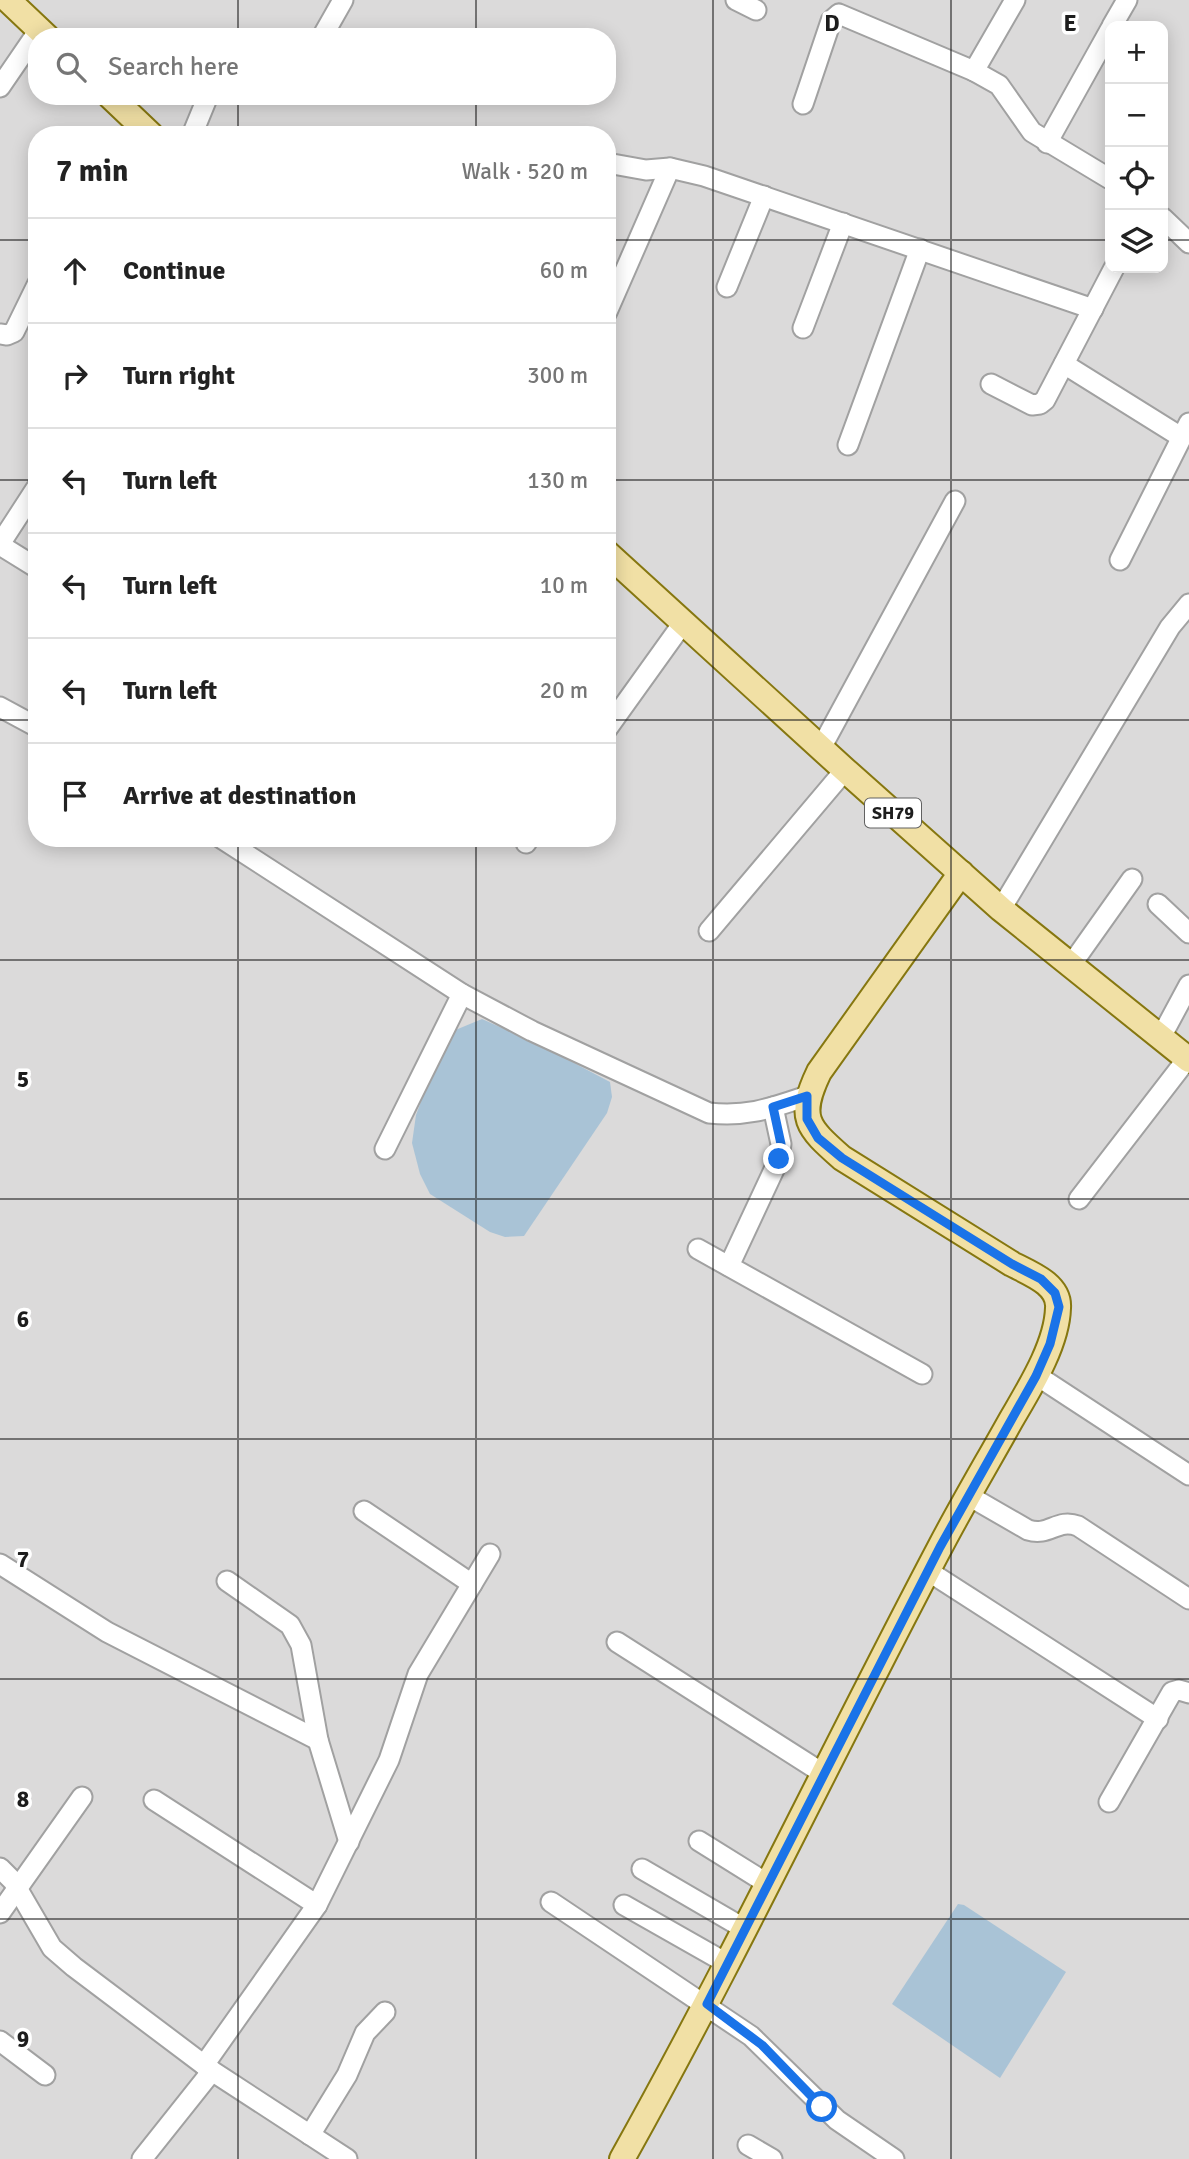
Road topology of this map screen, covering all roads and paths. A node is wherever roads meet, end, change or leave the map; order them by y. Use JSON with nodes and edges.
{"nodes":[{"id":1,"x":8,"y":0,"type":"edge"},
{"id":2,"x":343,"y":0,"type":"edge"},
{"id":3,"x":736,"y":0,"type":"edge"},
{"id":4,"x":1015,"y":0,"type":"edge"},
{"id":5,"x":1127,"y":0,"type":"edge"},
{"id":6,"x":843,"y":7,"type":"edge"},
{"id":7,"x":756,"y":10,"type":"dead end"},
{"id":8,"x":1115,"y":21,"type":"edge"},
{"id":9,"x":38,"y":28,"type":"edge"},
{"id":10,"x":327,"y":28,"type":"edge"},
{"id":11,"x":1105,"y":39,"type":"edge"},
{"id":12,"x":28,"y":52,"type":"edge"},
{"id":13,"x":974,"y":71,"type":"junction"},
{"id":14,"x":0,"y":87,"type":"edge"},
{"id":15,"x":803,"y":104,"type":"dead end"},
{"id":16,"x":119,"y":105,"type":"edge"},
{"id":17,"x":204,"y":105,"type":"edge"},
{"id":18,"x":142,"y":126,"type":"edge"},
{"id":19,"x":195,"y":126,"type":"edge"},
{"id":20,"x":1047,"y":143,"type":"junction"},
{"id":21,"x":616,"y":165,"type":"edge"},
{"id":22,"x":670,"y":168,"type":"junction"},
{"id":23,"x":1105,"y":176,"type":"edge"},
{"id":24,"x":764,"y":196,"type":"junction"},
{"id":25,"x":843,"y":223,"type":"junction"},
{"id":26,"x":1168,"y":223,"type":"edge"},
{"id":27,"x":1189,"y":243,"type":"edge"},
{"id":28,"x":920,"y":249,"type":"junction"},
{"id":29,"x":1111,"y":273,"type":"edge"},
{"id":30,"x":727,"y":287,"type":"dead end"},
{"id":31,"x":616,"y":291,"type":"edge"},
{"id":32,"x":28,"y":303,"type":"edge"},
{"id":33,"x":1093,"y":309,"type":"junction"},
{"id":34,"x":803,"y":328,"type":"dead end"},
{"id":35,"x":0,"y":334,"type":"edge"},
{"id":36,"x":1064,"y":364,"type":"junction"},
{"id":37,"x":991,"y":384,"type":"dead end"},
{"id":38,"x":1185,"y":430,"type":"edge"},
{"id":39,"x":848,"y":445,"type":"dead end"},
{"id":40,"x":28,"y":501,"type":"edge"},
{"id":41,"x":955,"y":501,"type":"dead end"},
{"id":42,"x":0,"y":544,"type":"edge"},
{"id":43,"x":1119,"y":560,"type":"dead end"},
{"id":44,"x":616,"y":561,"type":"edge"},
{"id":45,"x":28,"y":562,"type":"edge"},
{"id":46,"x":1189,"y":604,"type":"edge"},
{"id":47,"x":684,"y":623,"type":"junction"},
{"id":48,"x":0,"y":707,"type":"edge"},
{"id":49,"x":616,"y":717,"type":"edge"},
{"id":50,"x":28,"y":722,"type":"edge"},
{"id":51,"x":821,"y":748,"type":"junction"},
{"id":52,"x":845,"y":770,"type":"junction"},
{"id":53,"x":235,"y":847,"type":"edge"},
{"id":54,"x":961,"y":873,"type":"junction"},
{"id":55,"x":1132,"y":879,"type":"dead end"},
{"id":56,"x":1158,"y":904,"type":"dead end"},
{"id":57,"x":1001,"y":909,"type":"junction"},
{"id":58,"x":709,"y":931,"type":"dead end"},
{"id":59,"x":1189,"y":933,"type":"edge"},
{"id":60,"x":1071,"y":965,"type":"junction"},
{"id":61,"x":1189,"y":985,"type":"edge"},
{"id":62,"x":462,"y":994,"type":"junction"},
{"id":63,"x":1161,"y":1037,"type":"junction"},
{"id":64,"x":1188,"y":1059,"type":"edge"},
{"id":65,"x":807,"y":1096,"type":"junction"},
{"id":66,"x":773,"y":1107,"type":"junction"},
{"id":67,"x":386,"y":1149,"type":"dead end"},
{"id":68,"x":1079,"y":1199,"type":"dead end"},
{"id":69,"x":698,"y":1249,"type":"dead end"},
{"id":70,"x":729,"y":1266,"type":"junction"},
{"id":71,"x":922,"y":1374,"type":"dead end"},
{"id":72,"x":1036,"y":1376,"type":"junction"},
{"id":73,"x":1189,"y":1475,"type":"edge"},
{"id":74,"x":968,"y":1496,"type":"junction"},
{"id":75,"x":364,"y":1511,"type":"dead end"},
{"id":76,"x":490,"y":1554,"type":"dead end"},
{"id":77,"x":0,"y":1564,"type":"edge"},
{"id":78,"x":928,"y":1571,"type":"junction"},
{"id":79,"x":227,"y":1581,"type":"dead end"},
{"id":80,"x":472,"y":1584,"type":"junction"},
{"id":81,"x":1189,"y":1599,"type":"edge"},
{"id":82,"x":617,"y":1642,"type":"dead end"},
{"id":83,"x":1189,"y":1693,"type":"edge"},
{"id":84,"x":1158,"y":1719,"type":"junction"},
{"id":85,"x":318,"y":1740,"type":"junction"},
{"id":86,"x":824,"y":1774,"type":"junction"},
{"id":87,"x":82,"y":1797,"type":"dead end"},
{"id":88,"x":154,"y":1800,"type":"dead end"},
{"id":89,"x":1109,"y":1802,"type":"dead end"},
{"id":90,"x":349,"y":1842,"type":"junction"},
{"id":91,"x":699,"y":1842,"type":"dead end"},
{"id":92,"x":0,"y":1868,"type":"edge"},
{"id":93,"x":642,"y":1869,"type":"dead end"},
{"id":94,"x":768,"y":1884,"type":"junction"},
{"id":95,"x":17,"y":1889,"type":"junction"},
{"id":96,"x":551,"y":1902,"type":"dead end"},
{"id":97,"x":317,"y":1905,"type":"junction"},
{"id":98,"x":624,"y":1905,"type":"dead end"},
{"id":99,"x":0,"y":1913,"type":"edge"},
{"id":100,"x":745,"y":1929,"type":"junction"},
{"id":101,"x":728,"y":1964,"type":"junction"},
{"id":102,"x":707,"y":2004,"type":"junction"},
{"id":103,"x":386,"y":2012,"type":"dead end"},
{"id":104,"x":0,"y":2041,"type":"edge"},
{"id":105,"x":208,"y":2068,"type":"junction"},
{"id":106,"x":45,"y":2075,"type":"dead end"},
{"id":107,"x":310,"y":2135,"type":"junction"},
{"id":108,"x":748,"y":2145,"type":"dead end"},
{"id":109,"x":142,"y":2159,"type":"edge"},
{"id":110,"x":347,"y":2159,"type":"edge"},
{"id":111,"x":622,"y":2159,"type":"edge"},
{"id":112,"x":772,"y":2159,"type":"edge"},
{"id":113,"x":894,"y":2159,"type":"edge"}],
"edges":[{"from":1,"to":9,"type":"main road"},
{"from":2,"to":10,"type":"street"},
{"from":3,"to":7,"type":"street"},
{"from":4,"to":13,"type":"street"},
{"from":5,"to":8,"type":"street"},
{"from":6,"to":13,"type":"street"},
{"from":6,"to":15,"type":"street"},
{"from":11,"to":20,"type":"street"},
{"from":12,"to":14,"type":"street"},
{"from":13,"to":20,"type":"street"},
{"from":16,"to":18,"type":"main road"},
{"from":17,"to":19,"type":"street"},
{"from":20,"to":23,"type":"street"},
{"from":21,"to":22,"type":"street"},
{"from":22,"to":24,"type":"street"},
{"from":22,"to":31,"type":"street"},
{"from":24,"to":25,"type":"street"},
{"from":24,"to":30,"type":"street"},
{"from":25,"to":28,"type":"street"},
{"from":25,"to":34,"type":"street"},
{"from":26,"to":27,"type":"street"},
{"from":28,"to":33,"type":"street"},
{"from":28,"to":39,"type":"street"},
{"from":29,"to":33,"type":"street"},
{"from":32,"to":35,"type":"street"},
{"from":33,"to":36,"type":"street"},
{"from":36,"to":37,"type":"street"},
{"from":36,"to":38,"type":"street"},
{"from":38,"to":43,"type":"street"},
{"from":40,"to":42,"type":"street"},
{"from":41,"to":51,"type":"street"},
{"from":42,"to":45,"type":"street"},
{"from":44,"to":47,"type":"main road","number":"SH79"},
{"from":46,"to":57,"type":"street"},
{"from":47,"to":49,"type":"street"},
{"from":47,"to":51,"type":"main road","number":"SH79"},
{"from":48,"to":50,"type":"street"},
{"from":51,"to":52,"type":"main road","number":"SH79"},
{"from":52,"to":54,"type":"main road","number":"SH79"},
{"from":52,"to":58,"type":"street"},
{"from":53,"to":62,"type":"street"},
{"from":54,"to":57,"type":"main road","number":"SH79"},
{"from":54,"to":65,"type":"main road"},
{"from":55,"to":60,"type":"street"},
{"from":56,"to":59,"type":"street"},
{"from":57,"to":60,"type":"main road","number":"SH79"},
{"from":60,"to":63,"type":"main road","number":"SH79"},
{"from":61,"to":63,"type":"street"},
{"from":62,"to":66,"type":"street"},
{"from":62,"to":67,"type":"street"},
{"from":63,"to":64,"type":"main road","number":"SH79"},
{"from":64,"to":68,"type":"street"},
{"from":65,"to":66,"type":"street"},
{"from":65,"to":72,"type":"main road"},
{"from":66,"to":70,"type":"street"},
{"from":69,"to":70,"type":"street"},
{"from":70,"to":71,"type":"street"},
{"from":72,"to":73,"type":"street"},
{"from":72,"to":74,"type":"main road"},
{"from":74,"to":78,"type":"main road"},
{"from":74,"to":81,"type":"street"},
{"from":75,"to":80,"type":"street"},
{"from":76,"to":80,"type":"street"},
{"from":77,"to":85,"type":"street"},
{"from":78,"to":84,"type":"street"},
{"from":78,"to":86,"type":"main road"},
{"from":79,"to":85,"type":"street"},
{"from":80,"to":90,"type":"street"},
{"from":82,"to":86,"type":"street"},
{"from":83,"to":84,"type":"street"},
{"from":84,"to":89,"type":"street"},
{"from":85,"to":90,"type":"street"},
{"from":86,"to":94,"type":"main road"},
{"from":87,"to":95,"type":"street"},
{"from":88,"to":97,"type":"street"},
{"from":90,"to":97,"type":"street"},
{"from":91,"to":94,"type":"street"},
{"from":92,"to":95,"type":"street"},
{"from":93,"to":100,"type":"street"},
{"from":94,"to":100,"type":"main road"},
{"from":95,"to":99,"type":"street"},
{"from":95,"to":105,"type":"street"},
{"from":96,"to":102,"type":"street"},
{"from":97,"to":105,"type":"street"},
{"from":98,"to":101,"type":"street"},
{"from":100,"to":101,"type":"main road"},
{"from":101,"to":102,"type":"main road"},
{"from":102,"to":111,"type":"main road"},
{"from":102,"to":113,"type":"street"},
{"from":103,"to":107,"type":"street"},
{"from":104,"to":106,"type":"street"},
{"from":105,"to":107,"type":"street"},
{"from":105,"to":109,"type":"street"},
{"from":107,"to":110,"type":"street"},
{"from":108,"to":112,"type":"street"}]}
